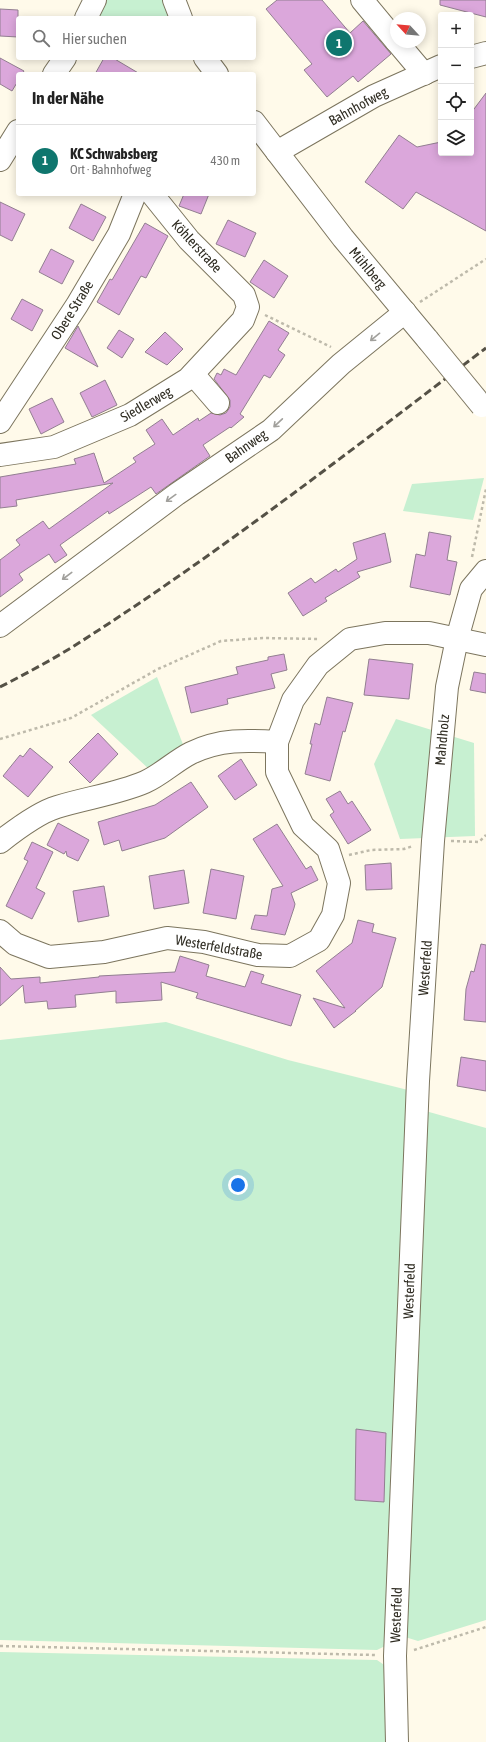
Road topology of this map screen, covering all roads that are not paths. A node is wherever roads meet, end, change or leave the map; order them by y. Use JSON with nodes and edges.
{"nodes":[{"id":1,"x":95,"y":0,"type":"edge"},
{"id":2,"x":174,"y":0,"type":"edge"},
{"id":3,"x":362,"y":0,"type":"edge"},
{"id":4,"x":87,"y":16,"type":"edge"},
{"id":5,"x":180,"y":16,"type":"edge"},
{"id":6,"x":390,"y":33,"type":"edge"},
{"id":7,"x":405,"y":48,"type":"edge"},
{"id":8,"x":486,"y":53,"type":"edge"},
{"id":9,"x":474,"y":55,"type":"edge"},
{"id":10,"x":64,"y":60,"type":"edge"},
{"id":11,"x":206,"y":60,"type":"edge"},
{"id":12,"x":432,"y":70,"type":"edge"},
{"id":13,"x":55,"y":72,"type":"edge"},
{"id":14,"x":216,"y":72,"type":"edge"},
{"id":15,"x":256,"y":125,"type":"edge"},
{"id":16,"x":16,"y":134,"type":"edge"},
{"id":17,"x":277,"y":152,"type":"junction"},
{"id":18,"x":0,"y":160,"type":"edge"},
{"id":19,"x":134,"y":196,"type":"edge"},
{"id":20,"x":154,"y":196,"type":"edge"},
{"id":21,"x":246,"y":301,"type":"joint"},
{"id":22,"x":405,"y":312,"type":"junction"},
{"id":23,"x":192,"y":374,"type":"junction"},
{"id":24,"x":218,"y":403,"type":"dead end"},
{"id":25,"x":484,"y":408,"type":"edge"},
{"id":26,"x":0,"y":422,"type":"edge"},
{"id":27,"x":0,"y":455,"type":"edge"},
{"id":28,"x":486,"y":571,"type":"edge"},
{"id":29,"x":0,"y":626,"type":"edge"},
{"id":30,"x":457,"y":640,"type":"junction"},
{"id":31,"x":486,"y":645,"type":"edge"},
{"id":32,"x":278,"y":742,"type":"junction"},
{"id":33,"x":433,"y":841,"type":"joint"},
{"id":34,"x":0,"y":842,"type":"edge"},
{"id":35,"x":0,"y":931,"type":"edge"},
{"id":36,"x":397,"y":1742,"type":"edge"}],
"edges":[{"from":1,"to":4,"type":"street"},
{"from":2,"to":5,"type":"street"},
{"from":3,"to":6,"type":"street"},
{"from":7,"to":12,"type":"street"},
{"from":8,"to":9,"type":"street"},
{"from":10,"to":13,"type":"street"},
{"from":11,"to":14,"type":"street"},
{"from":12,"to":17,"type":"street","name":"Bahnhofweg"},
{"from":15,"to":17,"type":"street","name":"Mühlberg"},
{"from":16,"to":18,"type":"street"},
{"from":17,"to":22,"type":"street","name":"Mühlberg"},
{"from":19,"to":26,"type":"street","name":"Obere Straße"},
{"from":20,"to":21,"type":"street","name":"Köhlerstraße"},
{"from":21,"to":23,"type":"street","name":"Siedlerweg"},
{"from":22,"to":25,"type":"street","name":"Mühlberg","bridge":true},
{"from":22,"to":29,"type":"street","name":"Bahnweg","one_way":true},
{"from":23,"to":24,"type":"street"},
{"from":23,"to":27,"type":"street","name":"Siedlerweg"},
{"from":28,"to":30,"type":"street","name":"Mahdholz"},
{"from":30,"to":31,"type":"street"},
{"from":30,"to":32,"type":"street","name":"Westerfeldstraße"},
{"from":30,"to":33,"type":"street","name":"Mahdholz"},
{"from":32,"to":34,"type":"street"},
{"from":32,"to":35,"type":"street","name":"Westerfeldstraße"},
{"from":33,"to":36,"type":"street","name":"Westerfeld"}]}
